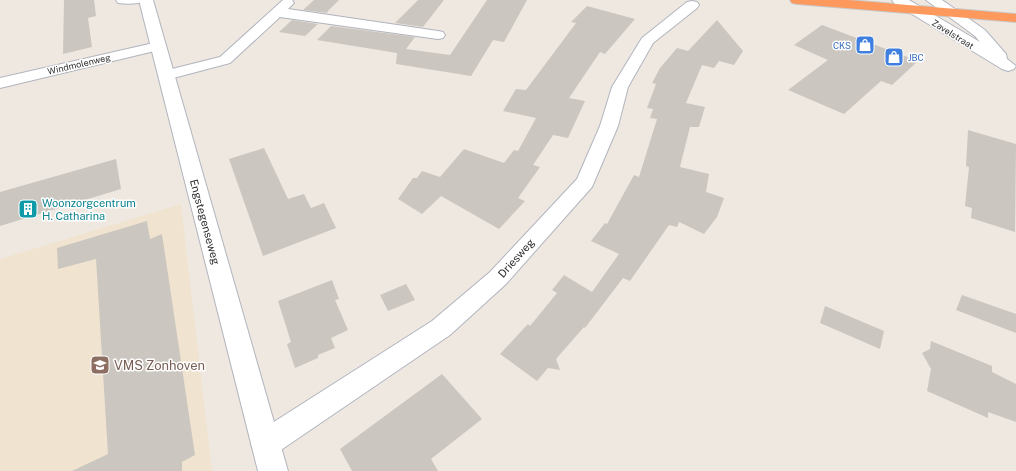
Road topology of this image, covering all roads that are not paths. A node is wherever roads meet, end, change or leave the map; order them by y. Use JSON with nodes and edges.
{"nodes":[{"id":1,"x":123,"y":0,"type":"edge"},
{"id":2,"x":134,"y":0,"type":"edge"},
{"id":3,"x":146,"y":0,"type":"edge"},
{"id":4,"x":291,"y":0,"type":"edge"},
{"id":5,"x":797,"y":0,"type":"edge"},
{"id":6,"x":899,"y":0,"type":"edge"},
{"id":7,"x":933,"y":0,"type":"edge"},
{"id":8,"x":692,"y":5,"type":"dead end"},
{"id":9,"x":1016,"y":5,"type":"edge"},
{"id":10,"x":955,"y":7,"type":"edge"},
{"id":11,"x":915,"y":10,"type":"junction"},
{"id":12,"x":277,"y":12,"type":"junction"},
{"id":13,"x":1016,"y":18,"type":"edge"},
{"id":14,"x":438,"y":35,"type":"dead end"},
{"id":15,"x":158,"y":46,"type":"junction"},
{"id":16,"x":1013,"y":70,"type":"edge"},
{"id":17,"x":166,"y":75,"type":"junction"},
{"id":18,"x":0,"y":83,"type":"edge"},
{"id":19,"x":264,"y":444,"type":"junction"},
{"id":20,"x":273,"y":471,"type":"edge"}],
"edges":[{"from":1,"to":2,"type":"street"},
{"from":3,"to":15,"type":"street","name":"Engstegenseweg"},
{"from":4,"to":12,"type":"street"},
{"from":5,"to":11,"type":"highway"},
{"from":6,"to":11,"type":"street","name":"Zavelstraat"},
{"from":7,"to":10,"type":"street","name":"Zavelstraat"},
{"from":8,"to":19,"type":"street","name":"Driesweg"},
{"from":9,"to":10,"type":"highway"},
{"from":10,"to":11,"type":"highway"},
{"from":10,"to":13,"type":"highway"},
{"from":10,"to":16,"type":"street","name":"Zavelstraat"},
{"from":11,"to":16,"type":"street","name":"Zavelstraat"},
{"from":12,"to":14,"type":"street"},
{"from":12,"to":17,"type":"street"},
{"from":15,"to":17,"type":"street","name":"Engstegenseweg"},
{"from":15,"to":18,"type":"street","name":"Windmolenweg"},
{"from":17,"to":19,"type":"street","name":"Engstegenseweg"},
{"from":19,"to":20,"type":"street","name":"Engstegenseweg"}]}
